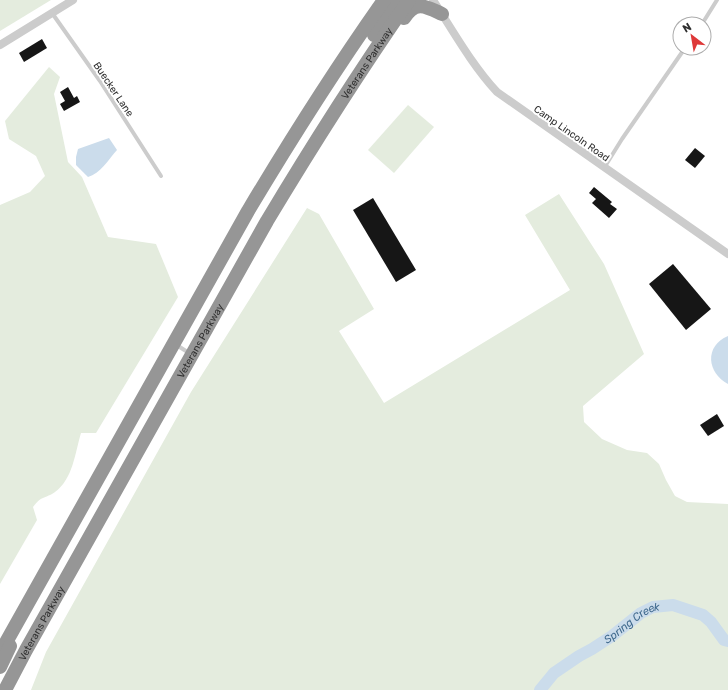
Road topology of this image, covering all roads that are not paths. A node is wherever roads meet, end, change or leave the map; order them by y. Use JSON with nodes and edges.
{"nodes":[{"id":1,"x":73,"y":0,"type":"edge"},
{"id":2,"x":384,"y":0,"type":"edge"},
{"id":3,"x":396,"y":0,"type":"edge"},
{"id":4,"x":409,"y":0,"type":"edge"},
{"id":5,"x":433,"y":0,"type":"edge"},
{"id":6,"x":718,"y":0,"type":"edge"},
{"id":7,"x":52,"y":13,"type":"junction"},
{"id":8,"x":442,"y":14,"type":"junction"},
{"id":9,"x":707,"y":16,"type":"edge"},
{"id":10,"x":0,"y":46,"type":"edge"},
{"id":11,"x":679,"y":56,"type":"edge"},
{"id":12,"x":345,"y":96,"type":"junction"},
{"id":13,"x":329,"y":120,"type":"junction"},
{"id":14,"x":604,"y":168,"type":"junction"},
{"id":15,"x":161,"y":176,"type":"dead end"},
{"id":16,"x":728,"y":254,"type":"edge"},
{"id":17,"x":173,"y":343,"type":"junction"},
{"id":18,"x":191,"y":354,"type":"junction"},
{"id":19,"x":26,"y":605,"type":"junction"},
{"id":20,"x":0,"y":651,"type":"edge"},
{"id":21,"x":0,"y":667,"type":"edge"},
{"id":22,"x":5,"y":690,"type":"edge"}],
"edges":[{"from":1,"to":7,"type":"street"},
{"from":2,"to":17,"type":"highway","name":"Veterans Parkway"},
{"from":3,"to":13,"type":"highway"},
{"from":4,"to":12,"type":"highway","name":"Veterans Parkway"},
{"from":5,"to":8,"type":"street","name":"Camp Lincoln Road"},
{"from":6,"to":9,"type":"lane"},
{"from":7,"to":10,"type":"street"},
{"from":7,"to":15,"type":"lane","name":"Buecker Lane"},
{"from":8,"to":12,"type":"highway"},
{"from":8,"to":14,"type":"street","name":"Camp Lincoln Road"},
{"from":11,"to":14,"type":"lane"},
{"from":12,"to":13,"type":"highway","name":"Veterans Parkway"},
{"from":13,"to":18,"type":"highway","name":"Veterans Parkway"},
{"from":14,"to":16,"type":"street","name":"Camp Lincoln Road"},
{"from":17,"to":18,"type":"lane"},
{"from":17,"to":19,"type":"highway","name":"Veterans Parkway"},
{"from":18,"to":22,"type":"highway","name":"Veterans Parkway"},
{"from":19,"to":20,"type":"highway","name":"Veterans Parkway"},
{"from":19,"to":21,"type":"highway"}]}
